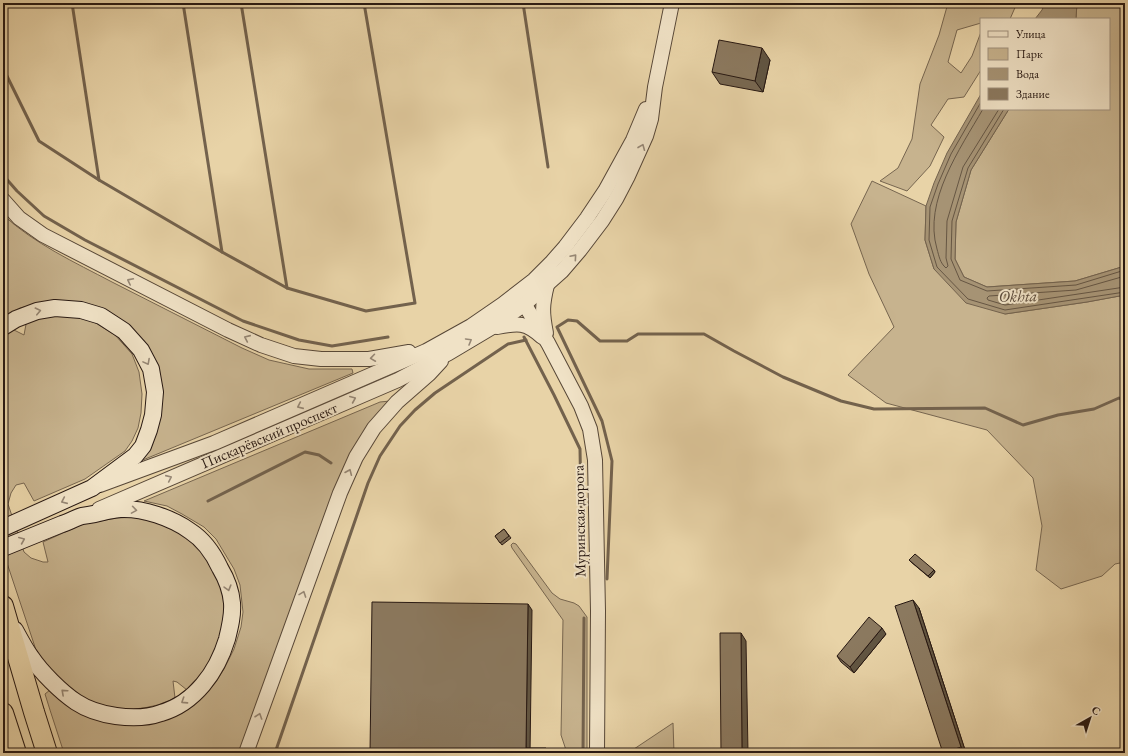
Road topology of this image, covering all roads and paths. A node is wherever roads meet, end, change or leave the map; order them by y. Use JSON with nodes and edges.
{"nodes":[{"id":1,"x":672,"y":3,"type":"edge"},
{"id":2,"x":655,"y":88,"type":"junction"},
{"id":3,"x":3,"y":200,"type":"edge"},
{"id":4,"x":547,"y":285,"type":"junction"},
{"id":5,"x":521,"y":299,"type":"junction"},
{"id":6,"x":3,"y":327,"type":"edge"},
{"id":7,"x":491,"y":328,"type":"junction"},
{"id":8,"x":548,"y":343,"type":"junction"},
{"id":9,"x":426,"y":351,"type":"junction"},
{"id":10,"x":449,"y":353,"type":"junction"},
{"id":11,"x":92,"y":488,"type":"junction"},
{"id":12,"x":82,"y":516,"type":"junction"},
{"id":13,"x":3,"y":528,"type":"edge"},
{"id":14,"x":3,"y":548,"type":"edge"},
{"id":15,"x":4,"y":610,"type":"edge"},
{"id":16,"x":3,"y":713,"type":"edge"},
{"id":17,"x":16,"y":753,"type":"edge"},
{"id":18,"x":47,"y":753,"type":"edge"},
{"id":19,"x":246,"y":753,"type":"edge"},
{"id":20,"x":597,"y":753,"type":"edge"}],
"edges":[{"from":1,"to":2,"type":"street"},
{"from":4,"to":2,"type":"street","one_way":true},
{"from":2,"to":5,"type":"street"},
{"from":9,"to":3,"type":"street","one_way":true},
{"from":4,"to":5,"type":"street"},
{"from":4,"to":8,"type":"street"},
{"from":5,"to":7,"type":"street","name":"Пискарёвский проспект"},
{"from":5,"to":8,"type":"street","name":"Муринская дорога"},
{"from":5,"to":9,"type":"street","name":"Пискарёвский проспект"},
{"from":6,"to":11,"type":"main road","one_way":true},
{"from":7,"to":8,"type":"street"},
{"from":10,"to":7,"type":"street","name":"Пискарёвский проспект","one_way":true},
{"from":8,"to":20,"type":"street","name":"Муринская дорога"},
{"from":9,"to":11,"type":"street","name":"Пискарёвский проспект","one_way":true},
{"from":12,"to":10,"type":"street","name":"Пискарёвский проспект","one_way":true},
{"from":19,"to":10,"type":"street","one_way":true},
{"from":11,"to":13,"type":"main road","name":"Пискарёвский проспект","one_way":true},
{"from":14,"to":12,"type":"main road","name":"Пискарёвский проспект","one_way":true},
{"from":12,"to":15,"type":"main road","one_way":true},
{"from":15,"to":18,"type":"highway"},
{"from":16,"to":17,"type":"highway"}]}
